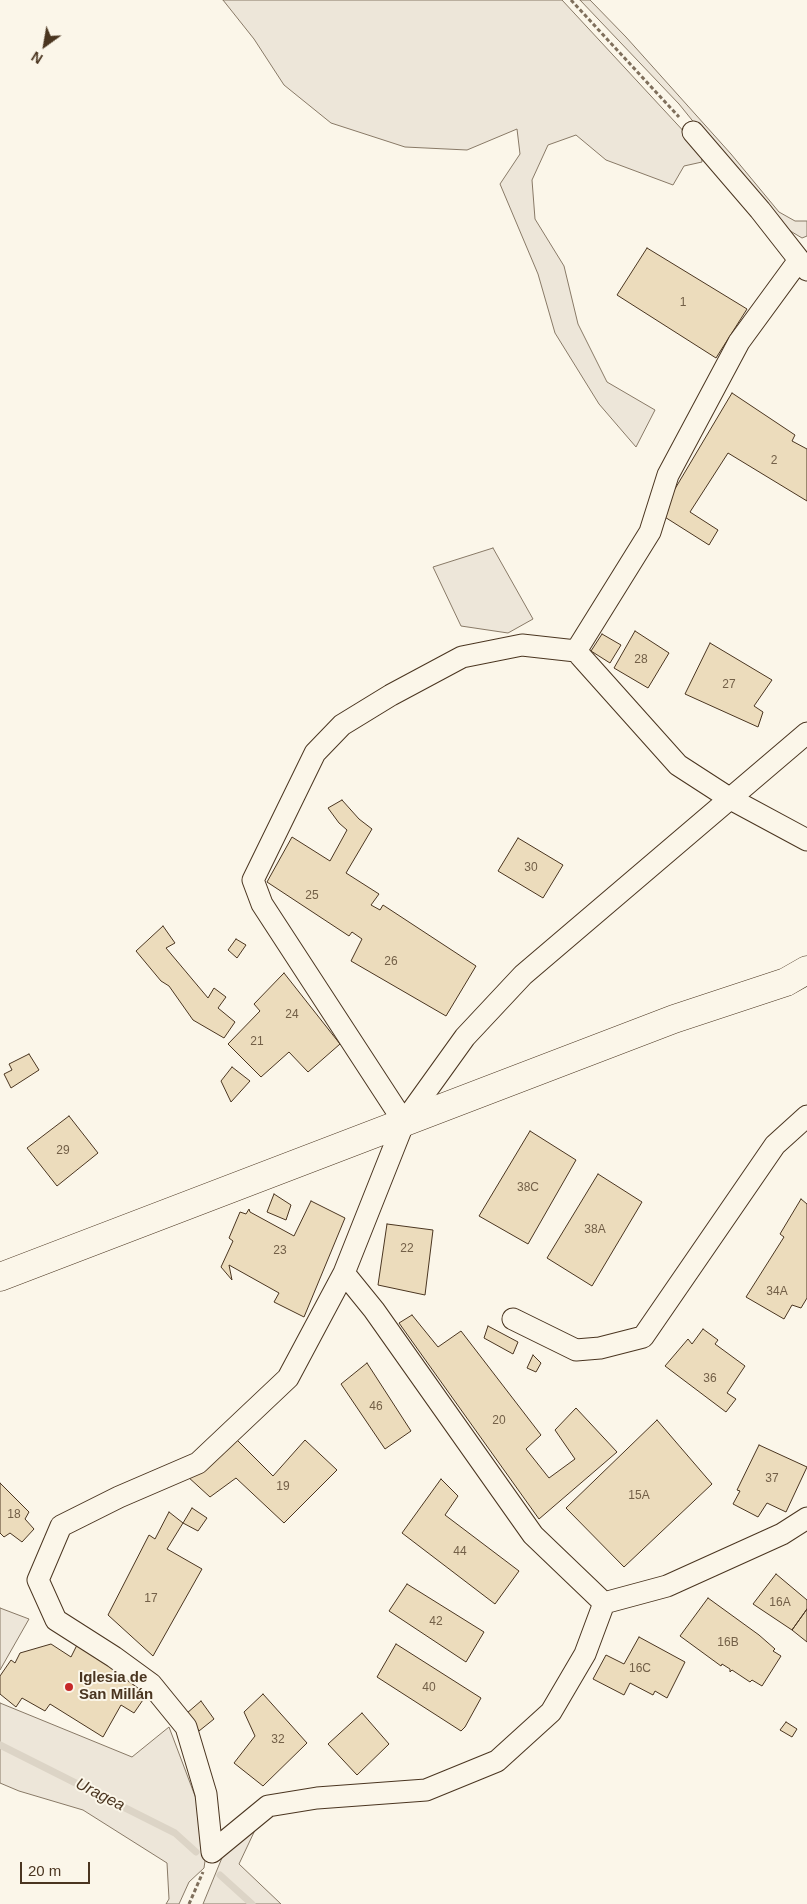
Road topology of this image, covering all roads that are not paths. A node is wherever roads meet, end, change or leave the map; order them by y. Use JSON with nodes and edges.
{"nodes":[{"id":1,"x":693,"y":132,"type":"road end"},
{"id":2,"x":803,"y":265,"type":"edge"},
{"id":3,"x":576,"y":651,"type":"junction"},
{"id":4,"x":807,"y":733,"type":"edge"},
{"id":5,"x":729,"y":798,"type":"junction"},
{"id":6,"x":807,"y":840,"type":"edge"},
{"id":7,"x":807,"y":970,"type":"edge"},
{"id":8,"x":807,"y":1116,"type":"edge"},
{"id":9,"x":404,"y":1122,"type":"junction"},
{"id":10,"x":344,"y":1273,"type":"junction"},
{"id":11,"x":0,"y":1277,"type":"edge"},
{"id":12,"x":513,"y":1319,"type":"dead end"},
{"id":13,"x":807,"y":1518,"type":"edge"},
{"id":14,"x":604,"y":1603,"type":"junction"}],
"edges":[{"from":1,"to":2,"type":"street"},
{"from":2,"to":3,"type":"street"},
{"from":3,"to":5,"type":"street"},
{"from":3,"to":9,"type":"street"},
{"from":4,"to":5,"type":"street"},
{"from":5,"to":6,"type":"street"},
{"from":5,"to":9,"type":"street"},
{"from":7,"to":9,"type":"street"},
{"from":8,"to":12,"type":"street"},
{"from":9,"to":10,"type":"street"},
{"from":9,"to":11,"type":"street"},
{"from":10,"to":14,"type":"street"},
{"from":10,"to":14,"type":"street"},
{"from":13,"to":14,"type":"street"}]}
